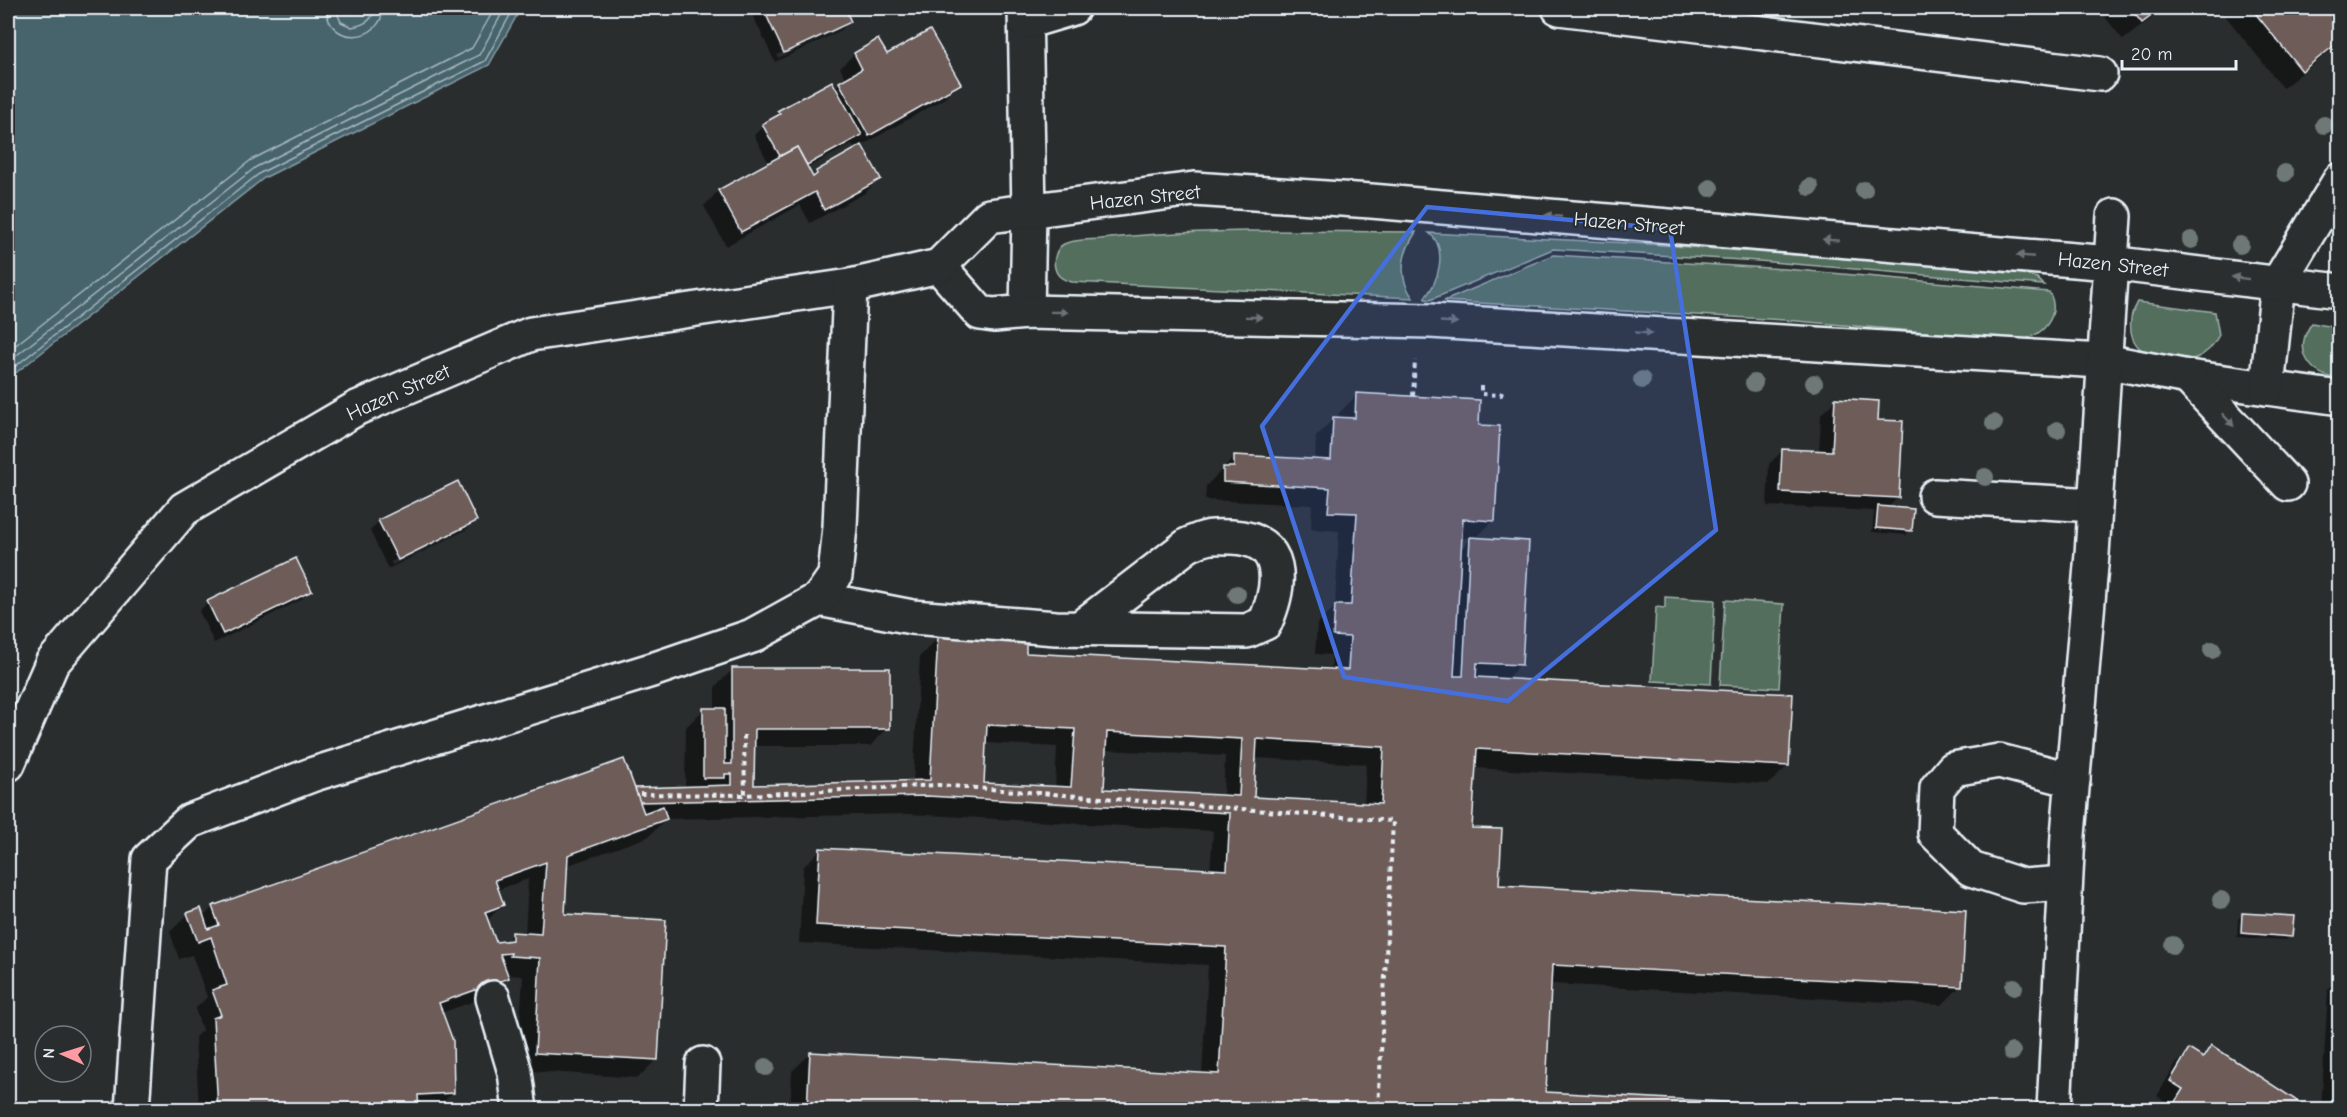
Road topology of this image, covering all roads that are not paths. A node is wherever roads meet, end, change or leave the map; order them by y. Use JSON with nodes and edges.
{"nodes":[{"id":1,"x":1073,"y":8,"type":"edge"},
{"id":2,"x":1559,"y":8,"type":"edge"},
{"id":3,"x":1025,"y":15,"type":"edge"},
{"id":4,"x":2100,"y":74,"type":"dead end"},
{"id":5,"x":2340,"y":180,"type":"edge"},
{"id":6,"x":1029,"y":211,"type":"junction"},
{"id":7,"x":2114,"y":216,"type":"dead end"},
{"id":8,"x":2110,"y":263,"type":"junction"},
{"id":9,"x":939,"y":266,"type":"junction"},
{"id":10,"x":2278,"y":283,"type":"junction"},
{"id":11,"x":850,"y":286,"type":"junction"},
{"id":12,"x":2340,"y":291,"type":"edge"},
{"id":13,"x":1027,"y":312,"type":"junction"},
{"id":14,"x":2104,"y":361,"type":"junction"},
{"id":15,"x":2188,"y":377,"type":"junction"},
{"id":16,"x":2267,"y":388,"type":"junction"},
{"id":17,"x":2340,"y":398,"type":"edge"},
{"id":18,"x":2288,"y":484,"type":"dead end"},
{"id":19,"x":1935,"y":496,"type":"dead end"},
{"id":20,"x":2095,"y":505,"type":"junction"},
{"id":21,"x":819,"y":599,"type":"junction"},
{"id":22,"x":1080,"y":628,"type":"junction"},
{"id":23,"x":16,"y":728,"type":"edge"},
{"id":24,"x":8,"y":764,"type":"edge"},
{"id":25,"x":2073,"y":780,"type":"junction"},
{"id":26,"x":2066,"y":883,"type":"junction"},
{"id":27,"x":493,"y":998,"type":"dead end"},
{"id":28,"x":703,"y":1064,"type":"dead end"},
{"id":29,"x":132,"y":1110,"type":"edge"},
{"id":30,"x":520,"y":1110,"type":"edge"},
{"id":31,"x":701,"y":1110,"type":"edge"},
{"id":32,"x":2054,"y":1110,"type":"edge"}],
"edges":[{"from":1,"to":3,"type":"street"},
{"from":2,"to":4,"type":"street"},
{"from":3,"to":6,"type":"street"},
{"from":5,"to":10,"type":"street"},
{"from":8,"to":6,"type":"street","name":"Hazen Street","one_way":true},
{"from":6,"to":9,"type":"street","name":"Hazen Street"},
{"from":6,"to":13,"type":"street"},
{"from":7,"to":8,"type":"street"},
{"from":10,"to":8,"type":"street","name":"Hazen Street","one_way":true},
{"from":8,"to":14,"type":"street"},
{"from":9,"to":11,"type":"street","name":"Hazen Street"},
{"from":9,"to":13,"type":"street"},
{"from":10,"to":12,"type":"street","name":"Hazen Street"},
{"from":10,"to":16,"type":"street"},
{"from":11,"to":21,"type":"street"},
{"from":11,"to":23,"type":"street","name":"Hazen Street"},
{"from":13,"to":14,"type":"street","one_way":true},
{"from":14,"to":15,"type":"street"},
{"from":14,"to":20,"type":"street"},
{"from":15,"to":16,"type":"street"},
{"from":15,"to":18,"type":"street","one_way":true},
{"from":16,"to":17,"type":"street"},
{"from":19,"to":20,"type":"street"},
{"from":20,"to":25,"type":"street"},
{"from":21,"to":22,"type":"street"},
{"from":21,"to":29,"type":"street"},
{"from":22,"to":22,"type":"street"},
{"from":23,"to":24,"type":"street","name":"Hazen Street"},
{"from":25,"to":26,"type":"street"},
{"from":25,"to":26,"type":"street"},
{"from":26,"to":32,"type":"street"},
{"from":27,"to":30,"type":"street"},
{"from":28,"to":31,"type":"street"}]}
